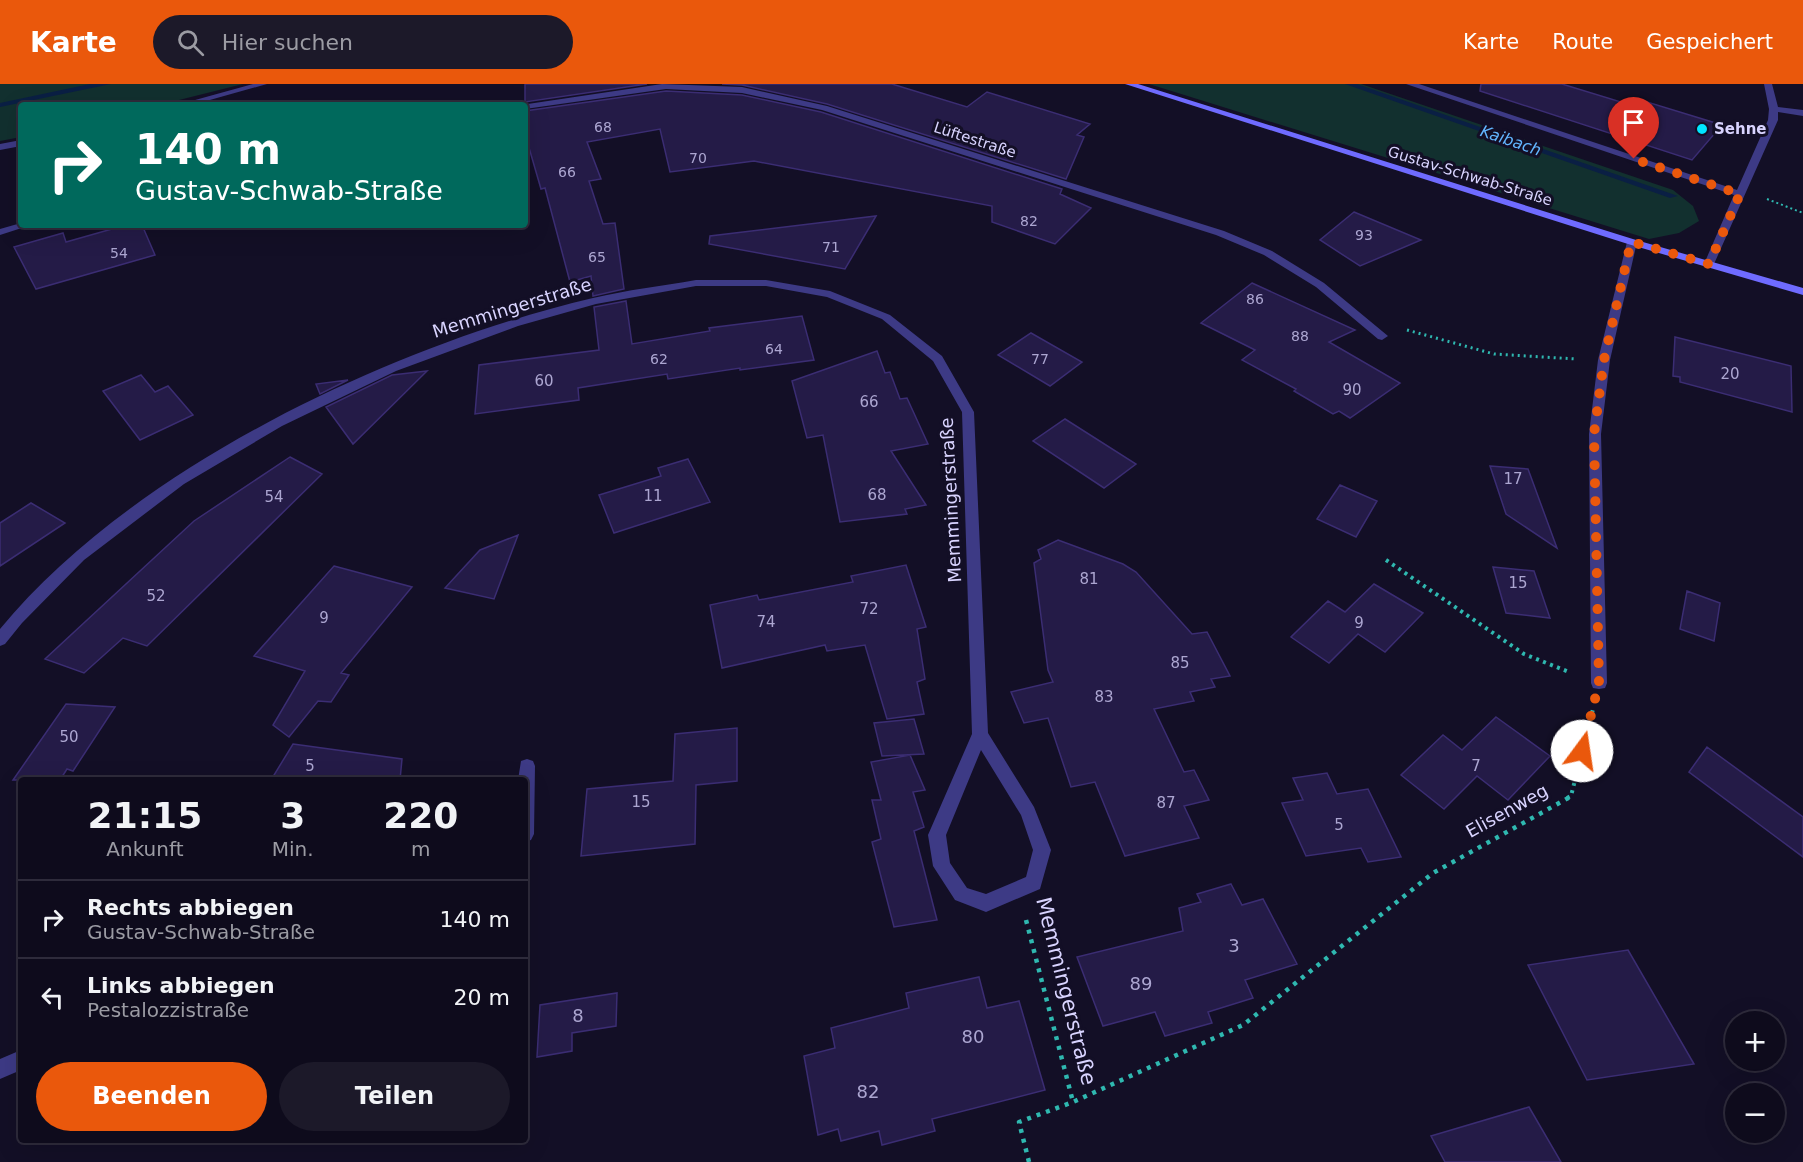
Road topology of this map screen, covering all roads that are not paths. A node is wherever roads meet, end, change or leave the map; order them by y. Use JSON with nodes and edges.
{"nodes":[{"id":1,"x":263,"y":84,"type":"edge"},
{"id":2,"x":1129,"y":84,"type":"edge"},
{"id":3,"x":1410,"y":84,"type":"edge"},
{"id":4,"x":1768,"y":84,"type":"edge"},
{"id":5,"x":193,"y":102,"type":"edge"},
{"id":6,"x":528,"y":106,"type":"edge"},
{"id":7,"x":1774,"y":109,"type":"junction"},
{"id":8,"x":1803,"y":113,"type":"edge"},
{"id":9,"x":18,"y":144,"type":"edge"},
{"id":10,"x":0,"y":147,"type":"edge"},
{"id":11,"x":1741,"y":192,"type":"junction"},
{"id":12,"x":18,"y":227,"type":"edge"},
{"id":13,"x":0,"y":232,"type":"edge"},
{"id":14,"x":1632,"y":242,"type":"junction"},
{"id":15,"x":1709,"y":264,"type":"junction"},
{"id":16,"x":1803,"y":292,"type":"edge"},
{"id":17,"x":1382,"y":336,"type":"road end"},
{"id":18,"x":0,"y":640,"type":"edge"},
{"id":19,"x":1599,"y":683,"type":"road end"},
{"id":20,"x":980,"y":734,"type":"junction"},
{"id":21,"x":527,"y":766,"type":"dead end"},
{"id":22,"x":527,"y":777,"type":"edge"},
{"id":23,"x":18,"y":1061,"type":"edge"},
{"id":24,"x":0,"y":1069,"type":"edge"}],
"edges":[{"from":1,"to":5,"type":"street"},
{"from":2,"to":14,"type":"street","name":"Gustav-Schwab-Straße"},
{"from":3,"to":11,"type":"street"},
{"from":4,"to":7,"type":"street"},
{"from":6,"to":17,"type":"street","name":"Lüftestraße"},
{"from":7,"to":8,"type":"street"},
{"from":7,"to":11,"type":"street"},
{"from":9,"to":10,"type":"street"},
{"from":11,"to":15,"type":"street"},
{"from":12,"to":13,"type":"street"},
{"from":14,"to":15,"type":"street","name":"Gustav-Schwab-Straße"},
{"from":14,"to":19,"type":"street"},
{"from":15,"to":16,"type":"street","name":"Gustav-Schwab-Straße"},
{"from":18,"to":20,"type":"street","name":"Memmingerstraße"},
{"from":20,"to":20,"type":"street","name":"Memmingerstraße"},
{"from":21,"to":22,"type":"street"},
{"from":23,"to":24,"type":"street"}]}
